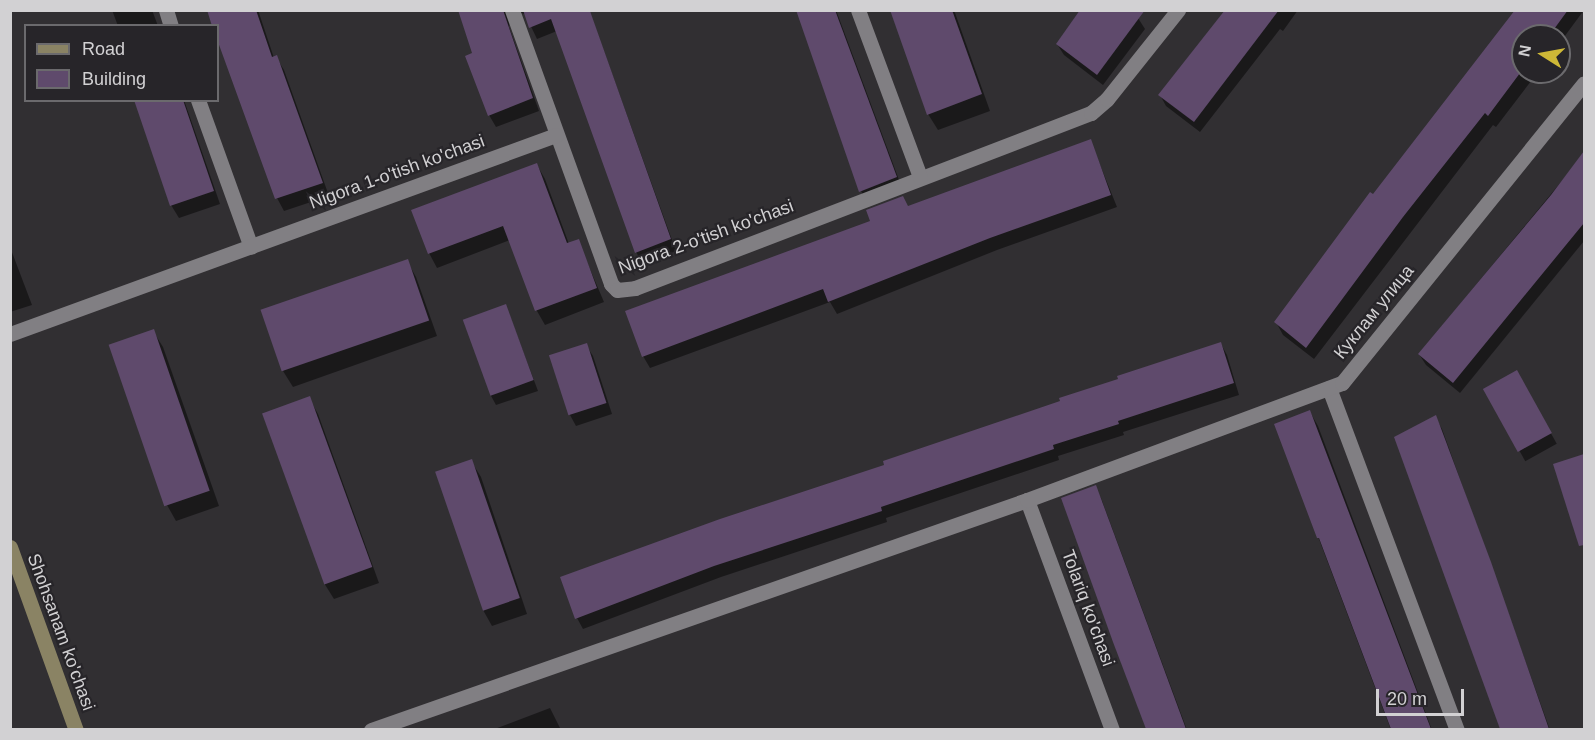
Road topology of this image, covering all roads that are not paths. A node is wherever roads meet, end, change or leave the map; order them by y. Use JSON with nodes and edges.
{"nodes":[{"id":1,"x":512,"y":10,"type":"edge"},
{"id":2,"x":858,"y":10,"type":"edge"},
{"id":3,"x":1178,"y":10,"type":"edge"},
{"id":4,"x":1584,"y":83,"type":"edge"},
{"id":5,"x":199,"y":102,"type":"edge"},
{"id":6,"x":556,"y":135,"type":"junction"},
{"id":7,"x":920,"y":177,"type":"junction"},
{"id":8,"x":251,"y":246,"type":"junction"},
{"id":9,"x":10,"y":334,"type":"edge"},
{"id":10,"x":1329,"y":388,"type":"junction"},
{"id":11,"x":1027,"y":500,"type":"junction"},
{"id":12,"x":10,"y":547,"type":"edge"},
{"id":13,"x":76,"y":729,"type":"edge"},
{"id":14,"x":371,"y":729,"type":"edge"},
{"id":15,"x":1112,"y":729,"type":"edge"},
{"id":16,"x":1457,"y":729,"type":"edge"}],
"edges":[{"from":1,"to":6,"type":"street","name":"Nigora 2-o'tish ko'chasi"},
{"from":2,"to":7,"type":"street"},
{"from":3,"to":7,"type":"street","name":"Nigora 2-o'tish ko'chasi"},
{"from":4,"to":10,"type":"street","name":"Куклам улица"},
{"from":5,"to":8,"type":"street"},
{"from":6,"to":7,"type":"street","name":"Nigora 2-o'tish ko'chasi"},
{"from":6,"to":8,"type":"street","name":"Nigora 1-o'tish ko'chasi"},
{"from":8,"to":9,"type":"street","name":"Nigora 1-o'tish ko'chasi"},
{"from":10,"to":11,"type":"street","name":"Куклам улица"},
{"from":10,"to":16,"type":"street"},
{"from":11,"to":14,"type":"street","name":"Куклам улица"},
{"from":11,"to":15,"type":"street","name":"Tolariq ko'chasi"},
{"from":12,"to":13,"type":"street","name":"Shohsanam ko'chasi"}]}
